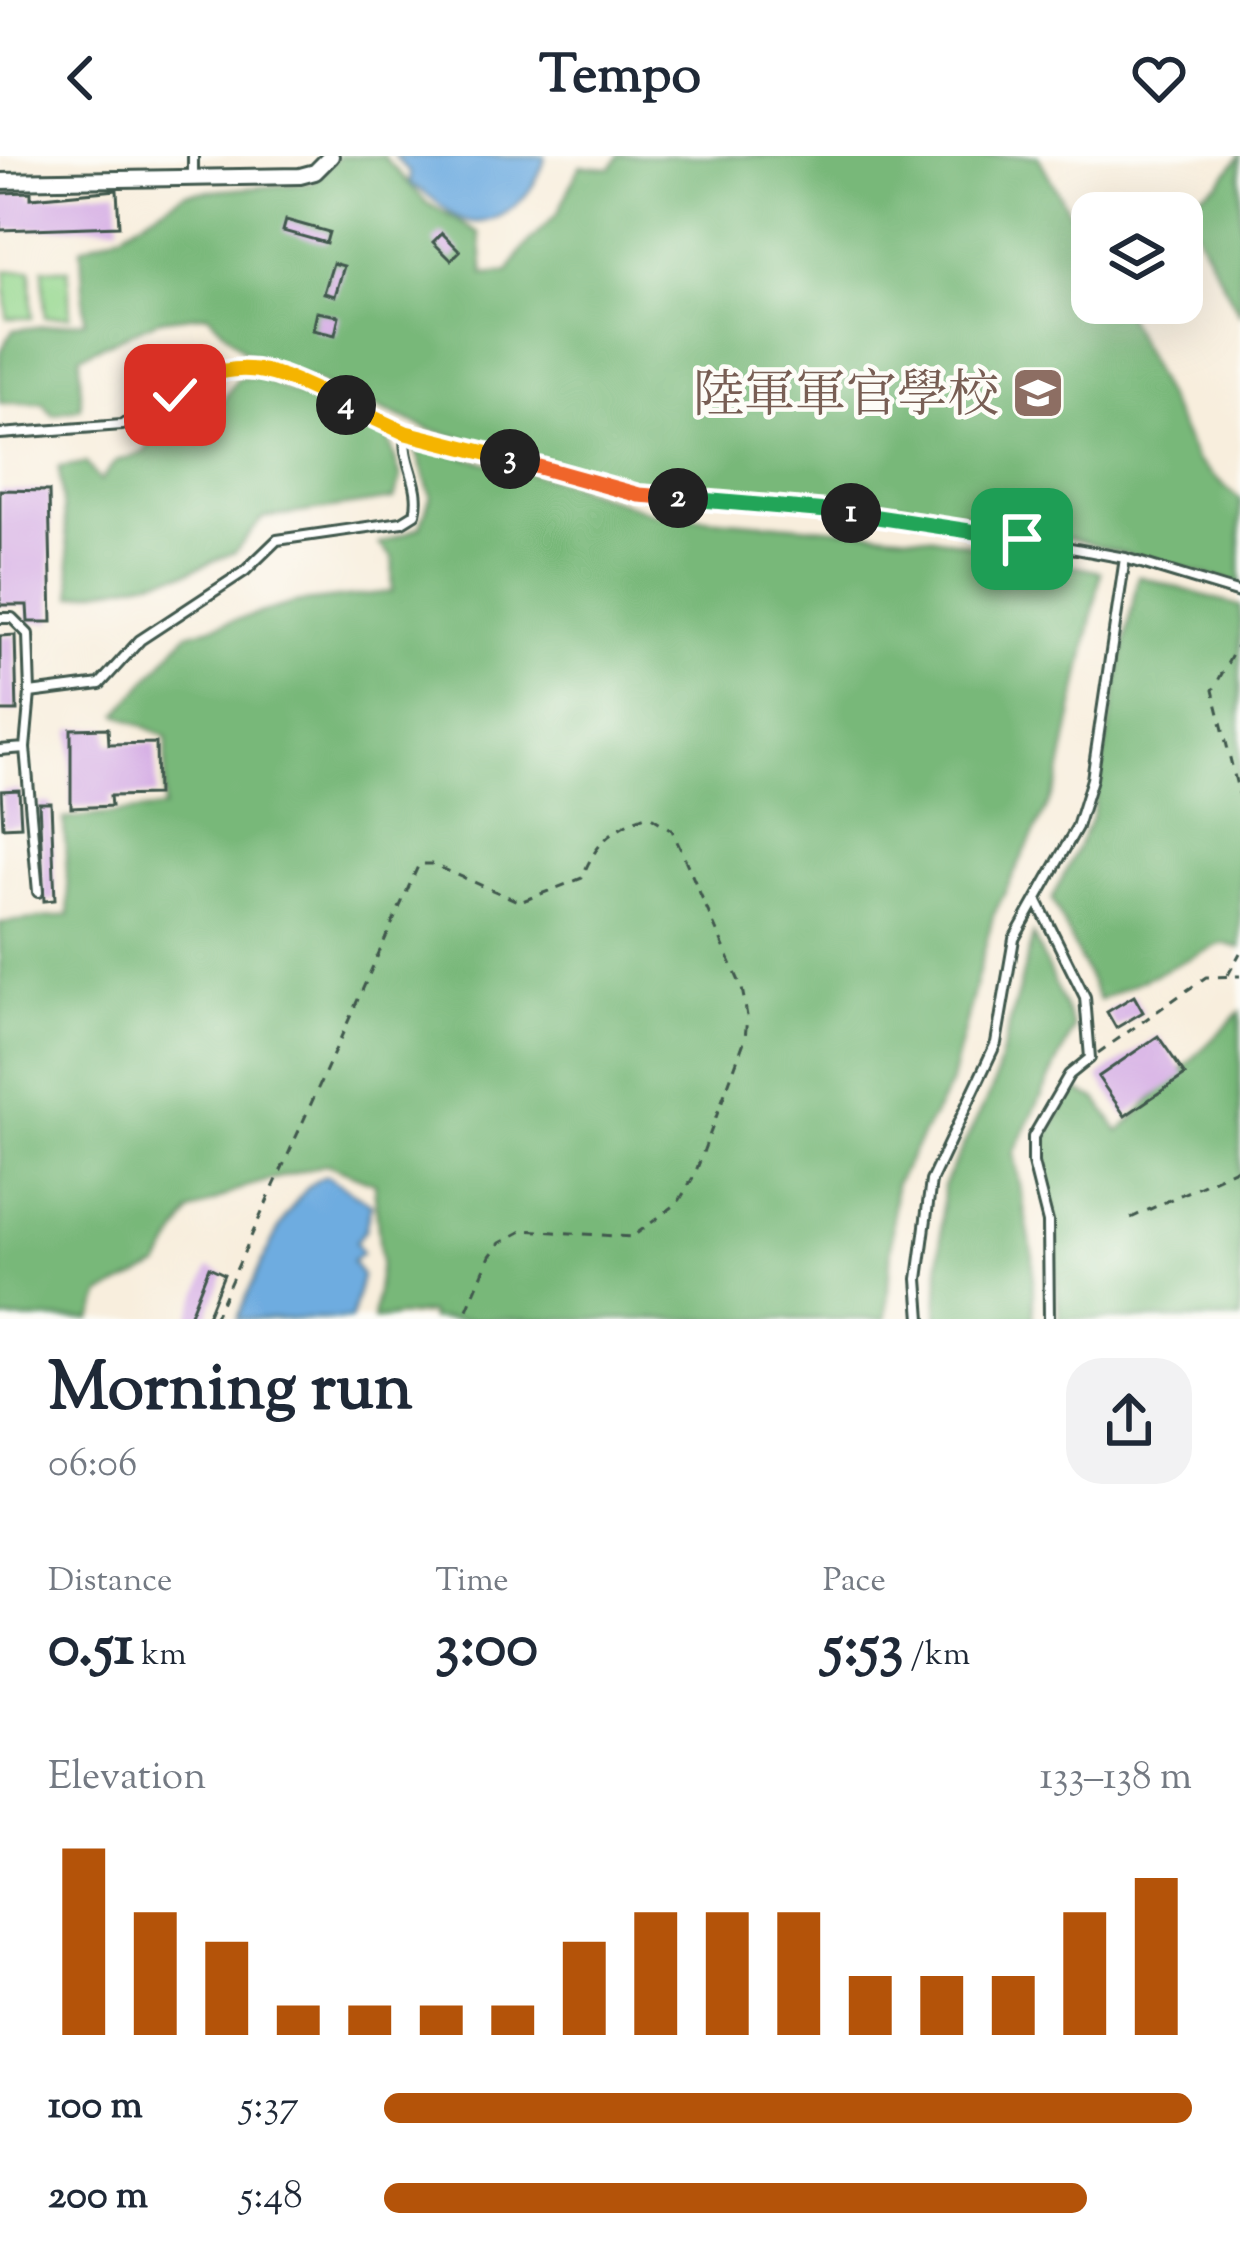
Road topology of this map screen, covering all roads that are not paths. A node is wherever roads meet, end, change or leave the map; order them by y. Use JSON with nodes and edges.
{"nodes":[{"id":1,"x":193,"y":156,"type":"edge"},
{"id":2,"x":331,"y":156,"type":"edge"},
{"id":3,"x":194,"y":175,"type":"junction"},
{"id":4,"x":0,"y":181,"type":"edge"},
{"id":5,"x":406,"y":433,"type":"junction"},
{"id":6,"x":0,"y":434,"type":"edge"},
{"id":7,"x":1125,"y":558,"type":"junction"},
{"id":8,"x":1240,"y":593,"type":"edge"},
{"id":9,"x":0,"y":618,"type":"edge"},
{"id":10,"x":30,"y":694,"type":"junction"},
{"id":11,"x":26,"y":748,"type":"junction"},
{"id":12,"x":0,"y":750,"type":"edge"},
{"id":13,"x":38,"y":892,"type":"dead end"},
{"id":14,"x":1037,"y":900,"type":"junction"},
{"id":15,"x":921,"y":1319,"type":"edge"},
{"id":16,"x":1049,"y":1319,"type":"edge"}],
"edges":[{"from":1,"to":3,"type":"lane"},
{"from":2,"to":3,"type":"street"},
{"from":3,"to":4,"type":"street"},
{"from":5,"to":6,"type":"lane"},
{"from":5,"to":7,"type":"lane"},
{"from":5,"to":10,"type":"lane"},
{"from":7,"to":8,"type":"lane"},
{"from":7,"to":14,"type":"lane"},
{"from":9,"to":10,"type":"lane"},
{"from":10,"to":11,"type":"lane"},
{"from":11,"to":12,"type":"lane"},
{"from":11,"to":13,"type":"lane"},
{"from":14,"to":15,"type":"lane"},
{"from":14,"to":16,"type":"lane"}]}
